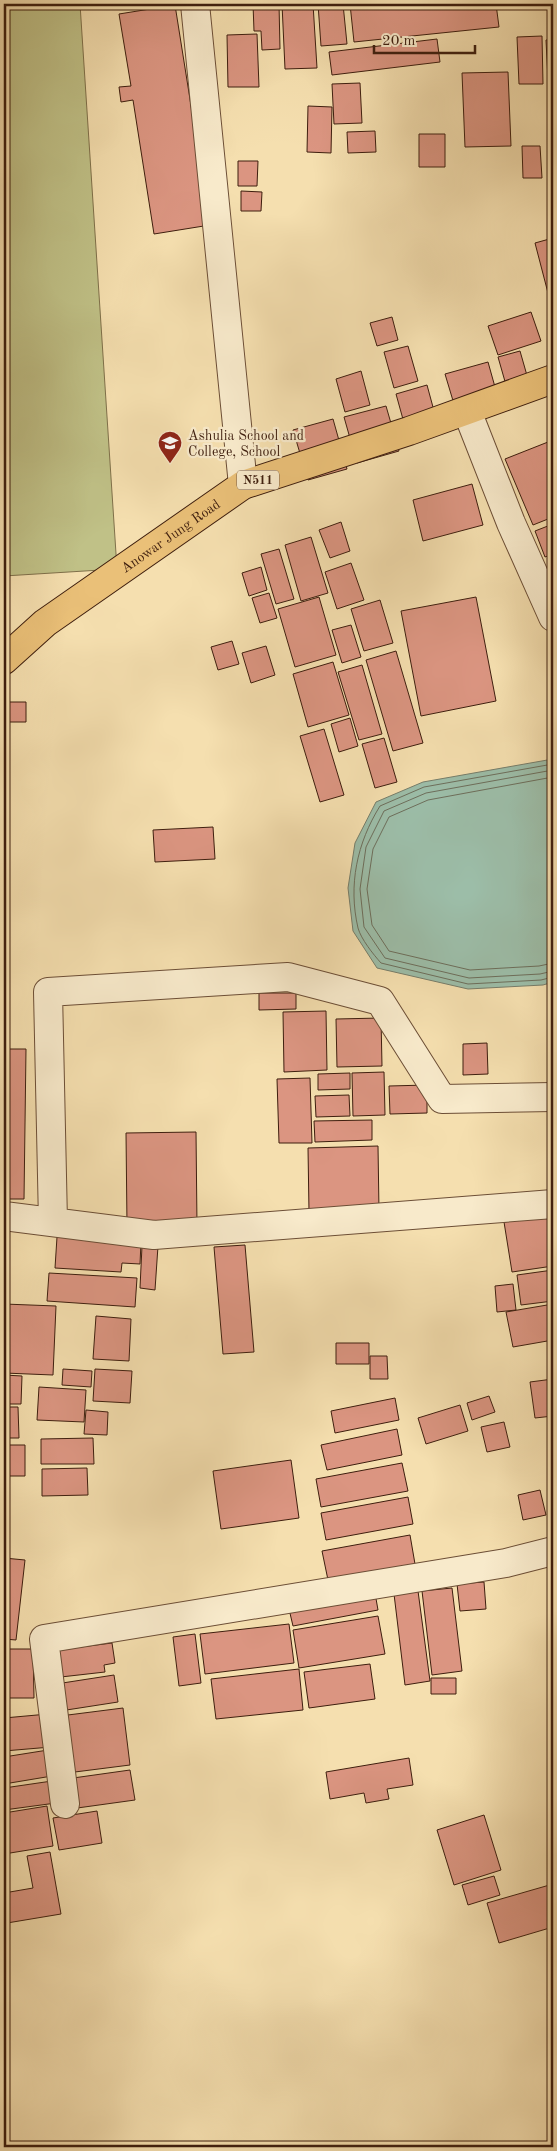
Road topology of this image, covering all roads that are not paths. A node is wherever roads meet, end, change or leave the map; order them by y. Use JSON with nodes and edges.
{"nodes":[{"id":1,"x":195,"y":4,"type":"edge"},
{"id":2,"x":553,"y":379,"type":"edge"},
{"id":3,"x":467,"y":411,"type":"junction"},
{"id":4,"x":243,"y":485,"type":"junction"},
{"id":5,"x":553,"y":616,"type":"edge"},
{"id":6,"x":4,"y":660,"type":"edge"},
{"id":7,"x":553,"y":1097,"type":"edge"},
{"id":8,"x":553,"y":1204,"type":"edge"},
{"id":9,"x":4,"y":1216,"type":"edge"},
{"id":10,"x":53,"y":1222,"type":"junction"},
{"id":11,"x":553,"y":1551,"type":"edge"},
{"id":12,"x":65,"y":1804,"type":"dead end"}],
"edges":[{"from":1,"to":4,"type":"street"},
{"from":2,"to":3,"type":"highway","name":"Anowar Jung Road","number":"N511"},
{"from":3,"to":4,"type":"highway","name":"Anowar Jung Road","number":"N511"},
{"from":3,"to":5,"type":"street"},
{"from":4,"to":6,"type":"highway","name":"Anowar Jung Road","number":"N511"},
{"from":7,"to":10,"type":"street"},
{"from":8,"to":10,"type":"street"},
{"from":9,"to":10,"type":"street"},
{"from":11,"to":12,"type":"street"}]}
